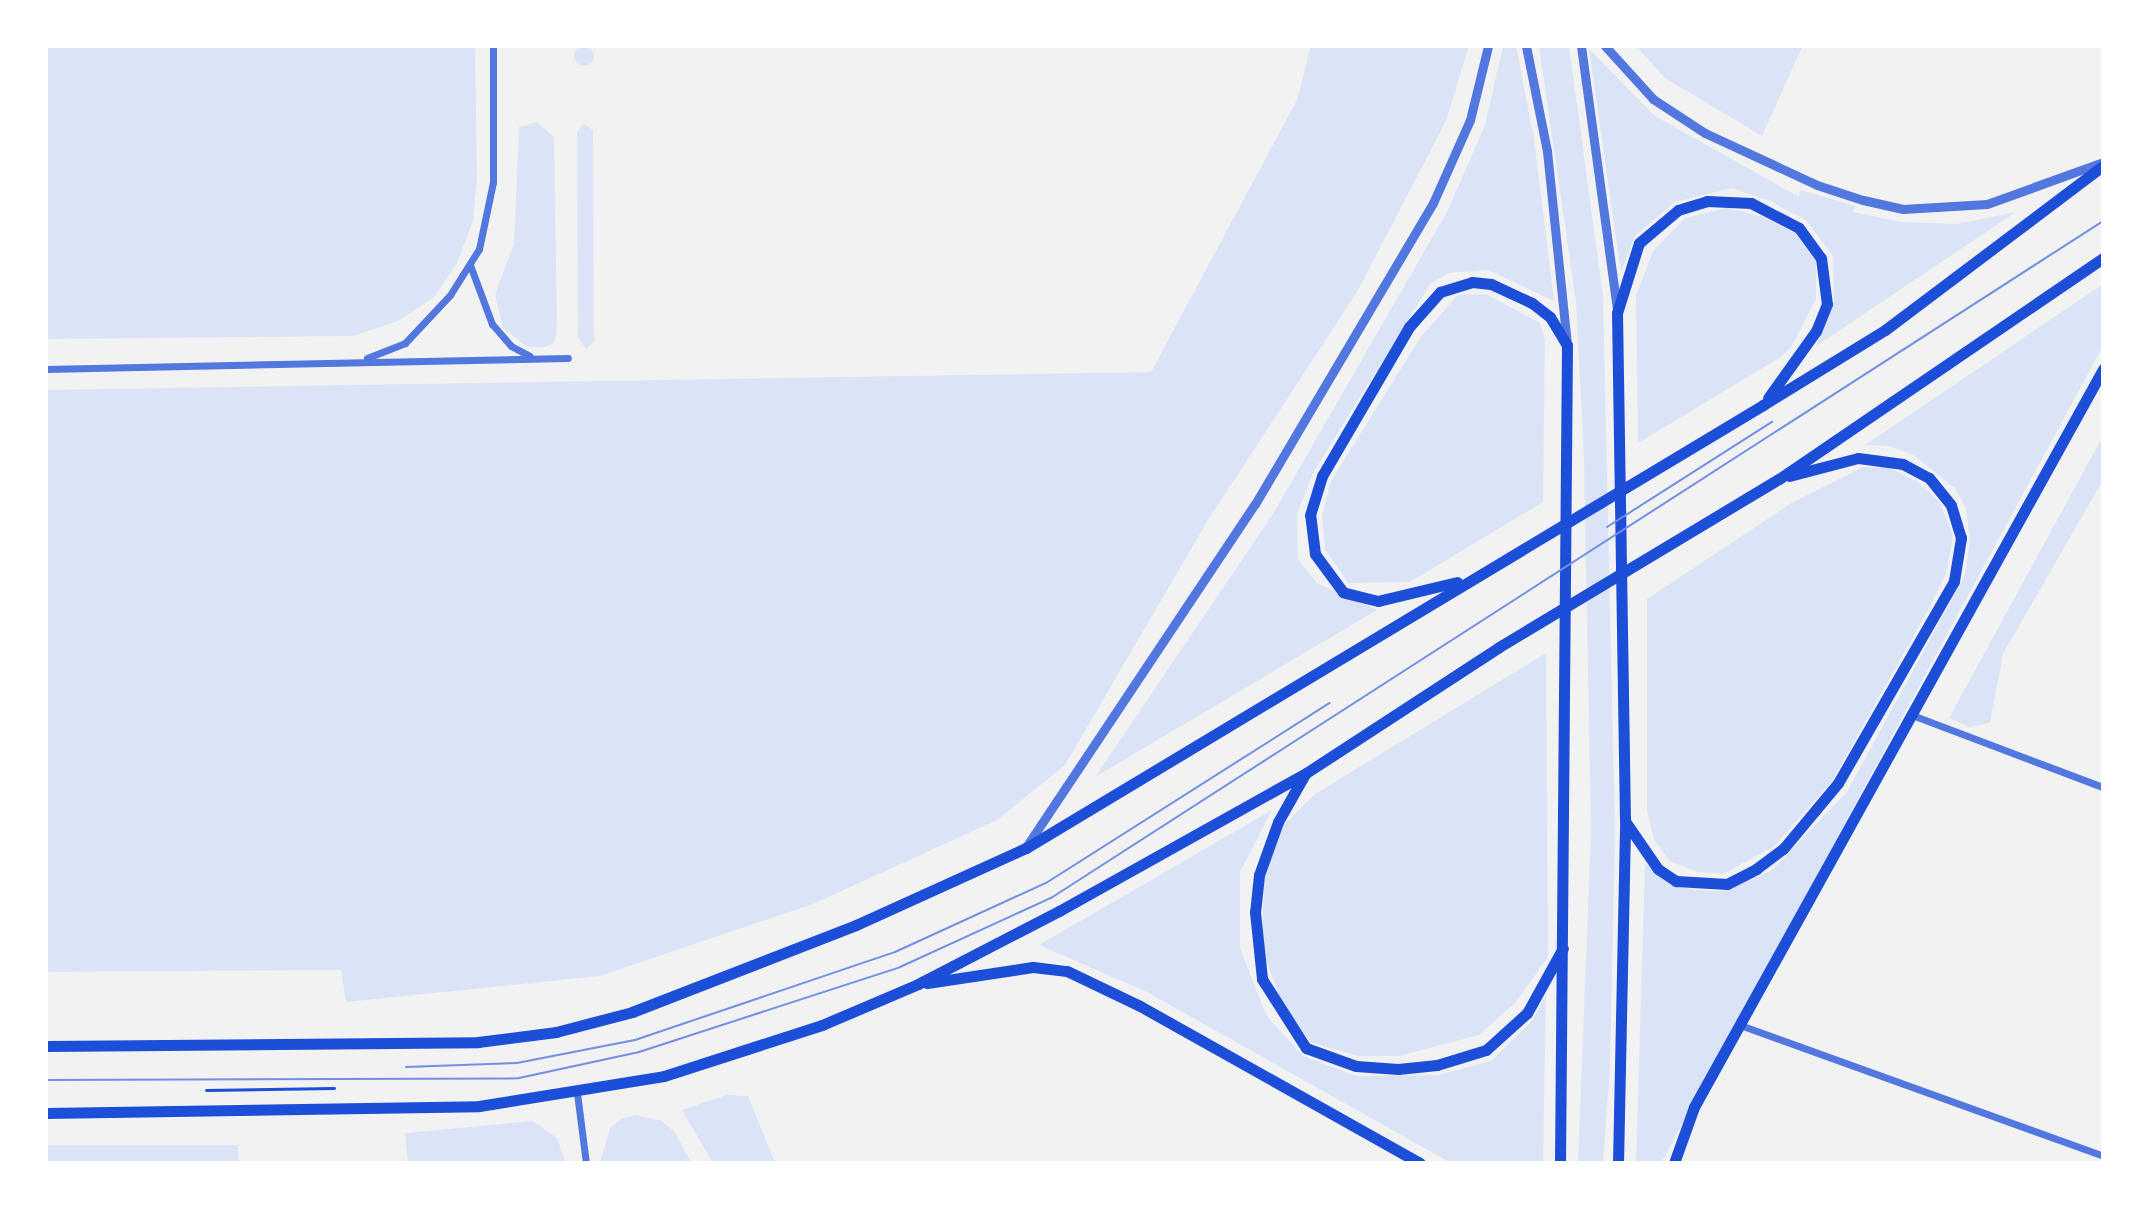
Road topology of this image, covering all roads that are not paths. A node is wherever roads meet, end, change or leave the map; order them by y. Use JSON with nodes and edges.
{"nodes":[{"id":1,"x":493,"y":46,"type":"edge"},
{"id":2,"x":1488,"y":46,"type":"edge"},
{"id":3,"x":1526,"y":46,"type":"edge"},
{"id":4,"x":1581,"y":46,"type":"edge"},
{"id":5,"x":1605,"y":46,"type":"edge"},
{"id":6,"x":2103,"y":164,"type":"edge"},
{"id":7,"x":2103,"y":258,"type":"edge"},
{"id":8,"x":470,"y":265,"type":"junction"},
{"id":9,"x":1617,"y":313,"type":"junction"},
{"id":10,"x":1567,"y":345,"type":"junction"},
{"id":11,"x":533,"y":358,"type":"junction"},
{"id":12,"x":568,"y":358,"type":"dead end"},
{"id":13,"x":361,"y":360,"type":"junction"},
{"id":14,"x":46,"y":369,"type":"edge"},
{"id":15,"x":2103,"y":369,"type":"edge"},
{"id":16,"x":1763,"y":405,"type":"junction"},
{"id":17,"x":1779,"y":479,"type":"junction"},
{"id":18,"x":1473,"y":577,"type":"junction"},
{"id":19,"x":1912,"y":715,"type":"junction"},
{"id":20,"x":1306,"y":773,"type":"junction"},
{"id":21,"x":2103,"y":787,"type":"edge"},
{"id":22,"x":1625,"y":821,"type":"junction"},
{"id":23,"x":1026,"y":848,"type":"junction"},
{"id":24,"x":1566,"y":944,"type":"junction"},
{"id":25,"x":918,"y":984,"type":"junction"},
{"id":26,"x":1740,"y":1025,"type":"junction"},
{"id":27,"x":46,"y":1046,"type":"edge"},
{"id":28,"x":577,"y":1093,"type":"junction"},
{"id":29,"x":46,"y":1113,"type":"edge"},
{"id":30,"x":2103,"y":1156,"type":"edge"},
{"id":31,"x":586,"y":1163,"type":"edge"},
{"id":32,"x":1420,"y":1163,"type":"edge"},
{"id":33,"x":1560,"y":1163,"type":"edge"},
{"id":34,"x":1618,"y":1163,"type":"edge"},
{"id":35,"x":1674,"y":1163,"type":"edge"}],
"edges":[{"from":1,"to":8,"type":"street"},
{"from":2,"to":23,"type":"street"},
{"from":3,"to":10,"type":"street"},
{"from":4,"to":9,"type":"street"},
{"from":5,"to":6,"type":"street"},
{"from":6,"to":16,"type":"main road"},
{"from":7,"to":17,"type":"main road"},
{"from":8,"to":11,"type":"street"},
{"from":8,"to":13,"type":"street"},
{"from":9,"to":16,"type":"main road"},
{"from":9,"to":22,"type":"main road"},
{"from":10,"to":18,"type":"main road"},
{"from":10,"to":24,"type":"main road"},
{"from":11,"to":12,"type":"street"},
{"from":11,"to":13,"type":"street"},
{"from":13,"to":14,"type":"street"},
{"from":15,"to":19,"type":"main road"},
{"from":16,"to":18,"type":"main road"},
{"from":17,"to":20,"type":"main road"},
{"from":17,"to":22,"type":"main road"},
{"from":18,"to":23,"type":"main road"},
{"from":19,"to":21,"type":"street"},
{"from":19,"to":26,"type":"main road"},
{"from":20,"to":24,"type":"main road"},
{"from":20,"to":25,"type":"main road"},
{"from":22,"to":34,"type":"main road"},
{"from":23,"to":27,"type":"main road"},
{"from":24,"to":33,"type":"main road"},
{"from":25,"to":28,"type":"main road"},
{"from":25,"to":32,"type":"main road"},
{"from":26,"to":30,"type":"street"},
{"from":26,"to":35,"type":"main road"},
{"from":28,"to":29,"type":"main road"},
{"from":28,"to":31,"type":"street"}]}
